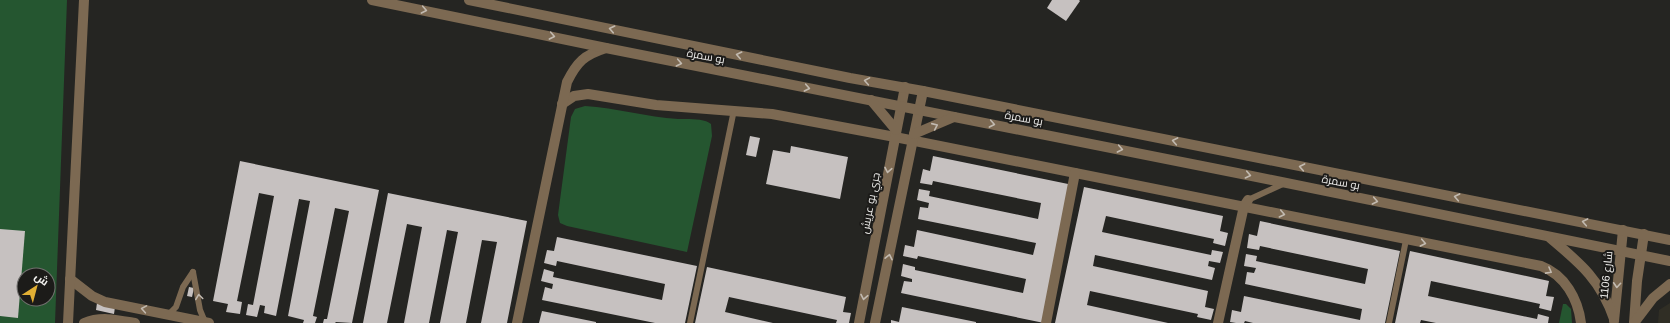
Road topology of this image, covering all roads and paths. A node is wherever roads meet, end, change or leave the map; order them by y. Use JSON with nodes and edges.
{"nodes":[{"id":1,"x":84,"y":0,"type":"edge"},
{"id":2,"x":372,"y":0,"type":"edge"},
{"id":3,"x":469,"y":0,"type":"edge"},
{"id":4,"x":606,"y":48,"type":"junction"},
{"id":5,"x":905,"y":87,"type":"junction"},
{"id":6,"x":923,"y":91,"type":"junction"},
{"id":7,"x":871,"y":100,"type":"junction"},
{"id":8,"x":562,"y":104,"type":"junction"},
{"id":9,"x":902,"y":106,"type":"junction"},
{"id":10,"x":734,"y":110,"type":"junction"},
{"id":11,"x":919,"y":110,"type":"junction"},
{"id":12,"x":954,"y":117,"type":"junction"},
{"id":13,"x":896,"y":134,"type":"junction"},
{"id":14,"x":914,"y":137,"type":"junction"},
{"id":15,"x":1075,"y":173,"type":"junction"},
{"id":16,"x":1286,"y":183,"type":"junction"},
{"id":17,"x":1246,"y":203,"type":"junction"},
{"id":18,"x":1623,"y":230,"type":"junction"},
{"id":19,"x":1644,"y":234,"type":"junction"},
{"id":20,"x":1549,"y":237,"type":"junction"},
{"id":21,"x":1406,"y":240,"type":"junction"},
{"id":22,"x":1670,"y":240,"type":"edge"},
{"id":23,"x":1621,"y":250,"type":"junction"},
{"id":24,"x":1640,"y":255,"type":"junction"},
{"id":25,"x":1670,"y":261,"type":"edge"},
{"id":26,"x":70,"y":279,"type":"junction"},
{"id":27,"x":1670,"y":284,"type":"edge"},
{"id":28,"x":169,"y":314,"type":"junction"},
{"id":29,"x":1614,"y":321,"type":"edge"},
{"id":30,"x":207,"y":322,"type":"edge"},
{"id":31,"x":68,"y":323,"type":"edge"},
{"id":32,"x":84,"y":323,"type":"edge"},
{"id":33,"x":135,"y":323,"type":"edge"},
{"id":34,"x":518,"y":323,"type":"edge"},
{"id":35,"x":690,"y":323,"type":"edge"},
{"id":36,"x":859,"y":323,"type":"edge"},
{"id":37,"x":875,"y":323,"type":"edge"},
{"id":38,"x":1046,"y":323,"type":"edge"},
{"id":39,"x":1218,"y":323,"type":"edge"},
{"id":40,"x":1389,"y":323,"type":"edge"},
{"id":41,"x":1581,"y":323,"type":"edge"},
{"id":42,"x":1634,"y":323,"type":"edge"}],
"edges":[{"from":1,"to":26,"type":"street"},
{"from":2,"to":4,"type":"street","name":"بو سمرة","one_way":true},
{"from":5,"to":3,"type":"street","name":"بو سمرة","one_way":true},
{"from":4,"to":7,"type":"street","name":"بو سمرة","one_way":true},
{"from":4,"to":8,"type":"street"},
{"from":5,"to":6,"type":"street","name":"بو سمرة"},
{"from":5,"to":9,"type":"street","name":"جري بو عريش"},
{"from":6,"to":11,"type":"street"},
{"from":18,"to":6,"type":"street","name":"بو سمرة","one_way":true},
{"from":7,"to":9,"type":"street","name":"بو سمرة"},
{"from":7,"to":13,"type":"street"},
{"from":8,"to":10,"type":"street"},
{"from":8,"to":34,"type":"street"},
{"from":9,"to":11,"type":"street","name":"بو سمرة"},
{"from":9,"to":13,"type":"street","name":"جري بو عريش"},
{"from":10,"to":13,"type":"street"},
{"from":10,"to":35,"type":"lane"},
{"from":11,"to":12,"type":"street","name":"بو سمرة"},
{"from":11,"to":14,"type":"street"},
{"from":14,"to":12,"type":"street","one_way":true},
{"from":12,"to":16,"type":"street","name":"بو سمرة","one_way":true},
{"from":13,"to":14,"type":"street"},
{"from":13,"to":36,"type":"street","name":"جري بو عريش","one_way":true},
{"from":14,"to":15,"type":"street"},
{"from":37,"to":14,"type":"street","one_way":true},
{"from":15,"to":17,"type":"street"},
{"from":15,"to":38,"type":"street"},
{"from":16,"to":17,"type":"lane"},
{"from":16,"to":20,"type":"street","name":"بو سمرة","one_way":true},
{"from":17,"to":21,"type":"street","one_way":true},
{"from":17,"to":39,"type":"street"},
{"from":18,"to":19,"type":"street","name":"بو سمرة"},
{"from":18,"to":23,"type":"street","name":"شارع 1106"},
{"from":19,"to":22,"type":"street","name":"بو سمرة"},
{"from":19,"to":24,"type":"street"},
{"from":20,"to":23,"type":"street","name":"بو سمرة"},
{"from":20,"to":29,"type":"street"},
{"from":21,"to":40,"type":"lane"},
{"from":21,"to":41,"type":"street","one_way":true},
{"from":23,"to":24,"type":"street","name":"بو سمرة"},
{"from":23,"to":29,"type":"street","name":"شارع 1106","one_way":true},
{"from":24,"to":25,"type":"street","name":"بو سمرة"},
{"from":24,"to":42,"type":"street"},
{"from":28,"to":26,"type":"street","one_way":true},
{"from":26,"to":31,"type":"street"},
{"from":27,"to":42,"type":"street"},
{"from":28,"to":30,"type":"street"},
{"from":30,"to":28,"type":"lane","one_way":true},
{"from":32,"to":33,"type":"street"}]}
